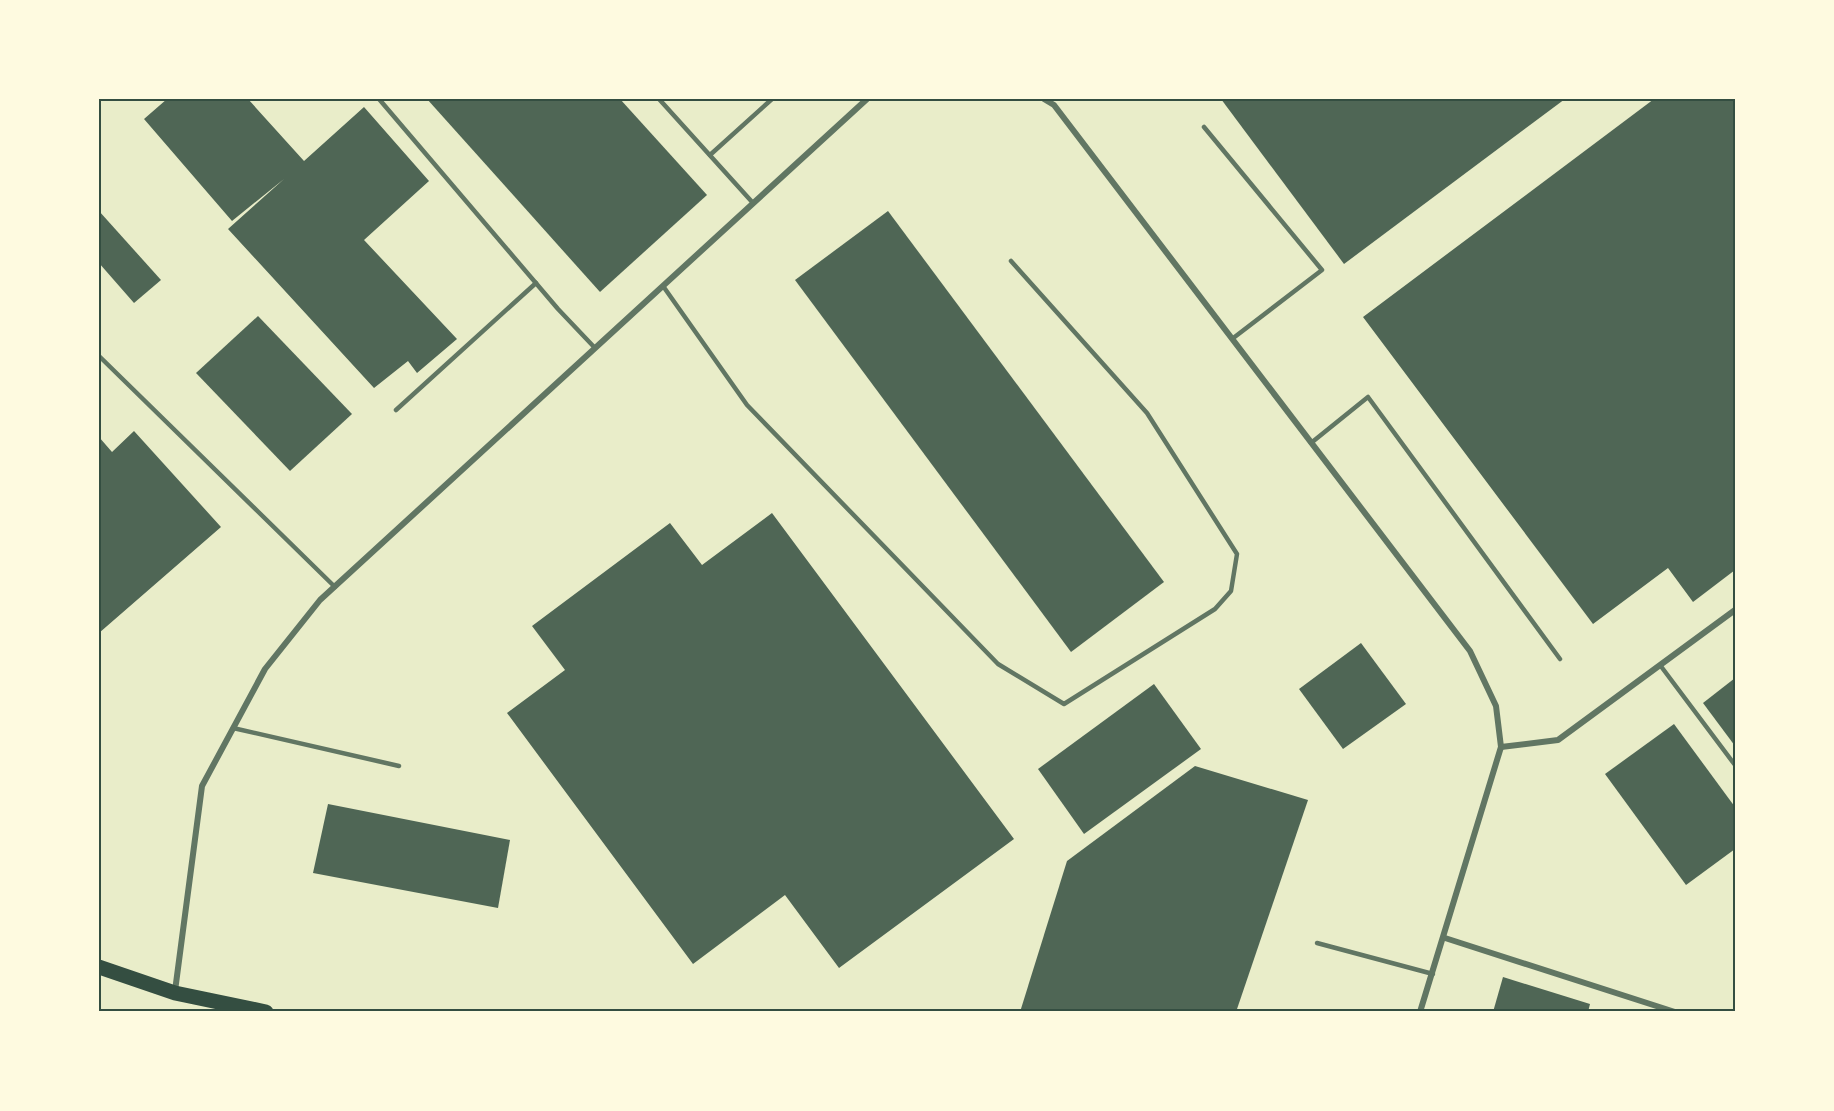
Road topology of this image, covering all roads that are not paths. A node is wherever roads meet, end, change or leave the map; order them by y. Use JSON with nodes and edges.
{"nodes":[{"id":1,"x":379,"y":99,"type":"edge"},
{"id":2,"x":659,"y":99,"type":"edge"},
{"id":3,"x":772,"y":99,"type":"edge"},
{"id":4,"x":867,"y":99,"type":"edge"},
{"id":5,"x":1044,"y":99,"type":"edge"},
{"id":6,"x":1204,"y":127,"type":"dead end"},
{"id":7,"x":710,"y":155,"type":"junction"},
{"id":8,"x":753,"y":203,"type":"junction"},
{"id":9,"x":1011,"y":261,"type":"dead end"},
{"id":10,"x":536,"y":283,"type":"junction"},
{"id":11,"x":663,"y":286,"type":"junction"},
{"id":12,"x":1232,"y":339,"type":"junction"},
{"id":13,"x":595,"y":348,"type":"junction"},
{"id":14,"x":99,"y":356,"type":"edge"},
{"id":15,"x":396,"y":410,"type":"dead end"},
{"id":16,"x":1311,"y":443,"type":"junction"},
{"id":17,"x":335,"y":587,"type":"junction"},
{"id":18,"x":1735,"y":610,"type":"edge"},
{"id":19,"x":1560,"y":658,"type":"dead end"},
{"id":20,"x":1660,"y":665,"type":"junction"},
{"id":21,"x":233,"y":728,"type":"junction"},
{"id":22,"x":1501,"y":747,"type":"junction"},
{"id":23,"x":1735,"y":765,"type":"edge"},
{"id":24,"x":399,"y":766,"type":"dead end"},
{"id":25,"x":1445,"y":938,"type":"junction"},
{"id":26,"x":1317,"y":943,"type":"dead end"},
{"id":27,"x":99,"y":967,"type":"edge"},
{"id":28,"x":1433,"y":974,"type":"junction"},
{"id":29,"x":175,"y":993,"type":"junction"},
{"id":30,"x":266,"y":1012,"type":"edge"},
{"id":31,"x":1420,"y":1012,"type":"edge"},
{"id":32,"x":1675,"y":1012,"type":"edge"}],
"edges":[{"from":1,"to":10,"type":"lane"},
{"from":2,"to":7,"type":"lane"},
{"from":3,"to":7,"type":"lane"},
{"from":4,"to":8,"type":"street"},
{"from":5,"to":12,"type":"street"},
{"from":6,"to":12,"type":"lane"},
{"from":7,"to":8,"type":"lane"},
{"from":8,"to":11,"type":"street"},
{"from":9,"to":11,"type":"lane"},
{"from":10,"to":13,"type":"lane"},
{"from":10,"to":15,"type":"lane"},
{"from":11,"to":13,"type":"street"},
{"from":12,"to":16,"type":"street"},
{"from":13,"to":17,"type":"street"},
{"from":14,"to":17,"type":"lane"},
{"from":16,"to":19,"type":"lane"},
{"from":16,"to":22,"type":"street"},
{"from":17,"to":21,"type":"street"},
{"from":18,"to":20,"type":"street"},
{"from":20,"to":22,"type":"street"},
{"from":20,"to":23,"type":"lane"},
{"from":21,"to":24,"type":"lane"},
{"from":21,"to":29,"type":"street"},
{"from":22,"to":25,"type":"street"},
{"from":25,"to":28,"type":"street"},
{"from":25,"to":32,"type":"street"},
{"from":26,"to":28,"type":"lane"},
{"from":27,"to":29,"type":"main road"},
{"from":28,"to":31,"type":"street"},
{"from":29,"to":30,"type":"main road"}]}
